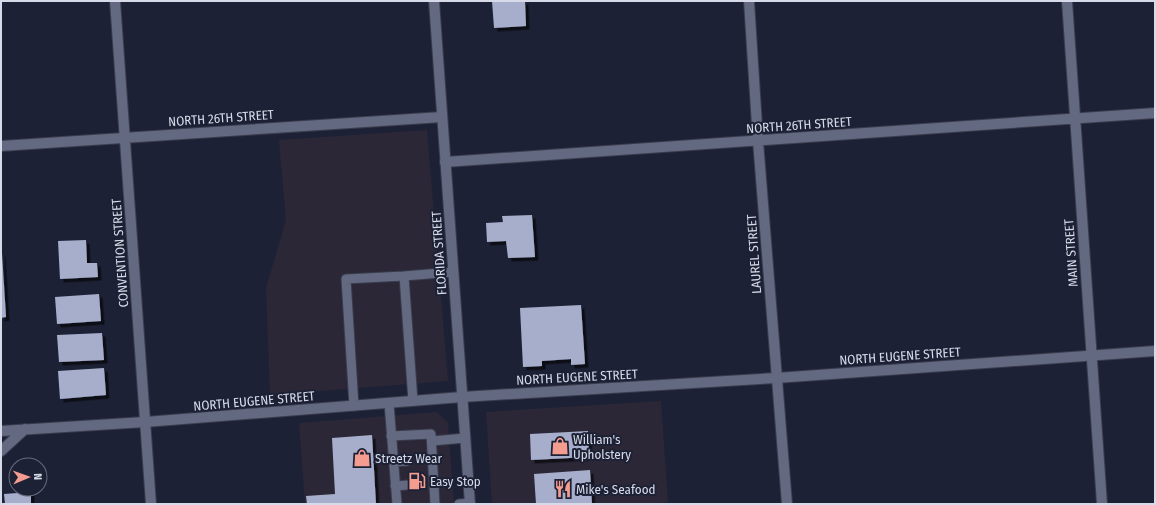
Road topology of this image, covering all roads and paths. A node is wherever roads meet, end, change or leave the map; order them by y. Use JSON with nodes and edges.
{"nodes":[{"id":1,"x":115,"y":1,"type":"edge"},
{"id":2,"x":434,"y":1,"type":"edge"},
{"id":3,"x":749,"y":1,"type":"edge"},
{"id":4,"x":1067,"y":1,"type":"edge"},
{"id":5,"x":1155,"y":113,"type":"edge"},
{"id":6,"x":442,"y":117,"type":"junction"},
{"id":7,"x":1075,"y":118,"type":"junction"},
{"id":8,"x":125,"y":137,"type":"junction"},
{"id":9,"x":758,"y":141,"type":"junction"},
{"id":10,"x":1,"y":146,"type":"edge"},
{"id":11,"x":445,"y":162,"type":"junction"},
{"id":12,"x":453,"y":272,"type":"junction"},
{"id":13,"x":404,"y":276,"type":"junction"},
{"id":14,"x":1155,"y":351,"type":"edge"},
{"id":15,"x":1091,"y":355,"type":"junction"},
{"id":16,"x":776,"y":378,"type":"junction"},
{"id":17,"x":462,"y":397,"type":"junction"},
{"id":18,"x":412,"y":401,"type":"junction"},
{"id":19,"x":389,"y":403,"type":"junction"},
{"id":20,"x":354,"y":406,"type":"junction"},
{"id":21,"x":145,"y":422,"type":"junction"},
{"id":22,"x":25,"y":429,"type":"junction"},
{"id":23,"x":1,"y":431,"type":"edge"},
{"id":24,"x":391,"y":436,"type":"junction"},
{"id":25,"x":465,"y":438,"type":"junction"},
{"id":26,"x":432,"y":441,"type":"junction"},
{"id":27,"x":1,"y":451,"type":"edge"},
{"id":28,"x":407,"y":461,"type":"dead end"},
{"id":29,"x":393,"y":462,"type":"junction"},
{"id":30,"x":408,"y":485,"type":"dead end"},
{"id":31,"x":396,"y":486,"type":"junction"},
{"id":32,"x":152,"y":504,"type":"edge"},
{"id":33,"x":397,"y":504,"type":"edge"},
{"id":34,"x":436,"y":504,"type":"edge"},
{"id":35,"x":459,"y":504,"type":"edge"},
{"id":36,"x":470,"y":504,"type":"edge"},
{"id":37,"x":787,"y":504,"type":"edge"},
{"id":38,"x":1102,"y":504,"type":"edge"}],
"edges":[{"from":1,"to":8,"type":"street","name":"CONVENTION STREET"},
{"from":2,"to":6,"type":"street","name":"FLORIDA STREET"},
{"from":3,"to":9,"type":"street","name":"LAUREL STREET"},
{"from":4,"to":7,"type":"street","name":"MAIN STREET"},
{"from":5,"to":7,"type":"street","name":"NORTH 26TH STREET"},
{"from":6,"to":8,"type":"street","name":"NORTH 26TH STREET"},
{"from":6,"to":11,"type":"street","name":"FLORIDA STREET"},
{"from":7,"to":9,"type":"street","name":"NORTH 26TH STREET"},
{"from":7,"to":15,"type":"street","name":"MAIN STREET"},
{"from":8,"to":10,"type":"street","name":"NORTH 26TH STREET"},
{"from":8,"to":21,"type":"street","name":"CONVENTION STREET"},
{"from":9,"to":11,"type":"street","name":"NORTH 26TH STREET"},
{"from":9,"to":16,"type":"street","name":"LAUREL STREET"},
{"from":11,"to":12,"type":"street","name":"FLORIDA STREET"},
{"from":12,"to":13,"type":"lane"},
{"from":12,"to":17,"type":"street","name":"FLORIDA STREET"},
{"from":13,"to":18,"type":"lane"},
{"from":13,"to":20,"type":"lane"},
{"from":14,"to":15,"type":"street","name":"NORTH EUGENE STREET"},
{"from":15,"to":16,"type":"street","name":"NORTH EUGENE STREET"},
{"from":15,"to":38,"type":"street","name":"MAIN STREET"},
{"from":16,"to":17,"type":"street","name":"NORTH EUGENE STREET"},
{"from":16,"to":37,"type":"street","name":"LAUREL STREET"},
{"from":17,"to":18,"type":"street","name":"NORTH EUGENE STREET"},
{"from":17,"to":25,"type":"street","name":"FLORIDA STREET"},
{"from":18,"to":19,"type":"street","name":"NORTH EUGENE STREET"},
{"from":19,"to":20,"type":"street","name":"NORTH EUGENE STREET"},
{"from":19,"to":24,"type":"lane"},
{"from":20,"to":21,"type":"street","name":"NORTH EUGENE STREET"},
{"from":21,"to":22,"type":"street","name":"NORTH EUGENE STREET"},
{"from":21,"to":32,"type":"street","name":"CONVENTION STREET"},
{"from":22,"to":23,"type":"street","name":"NORTH EUGENE STREET"},
{"from":22,"to":27,"type":"street"},
{"from":24,"to":26,"type":"lane"},
{"from":24,"to":29,"type":"lane"},
{"from":25,"to":26,"type":"lane"},
{"from":25,"to":36,"type":"street","name":"FLORIDA STREET"},
{"from":26,"to":34,"type":"lane"},
{"from":28,"to":29,"type":"lane"},
{"from":29,"to":31,"type":"lane"},
{"from":30,"to":31,"type":"lane"},
{"from":31,"to":33,"type":"lane"},
{"from":35,"to":36,"type":"lane"}]}
